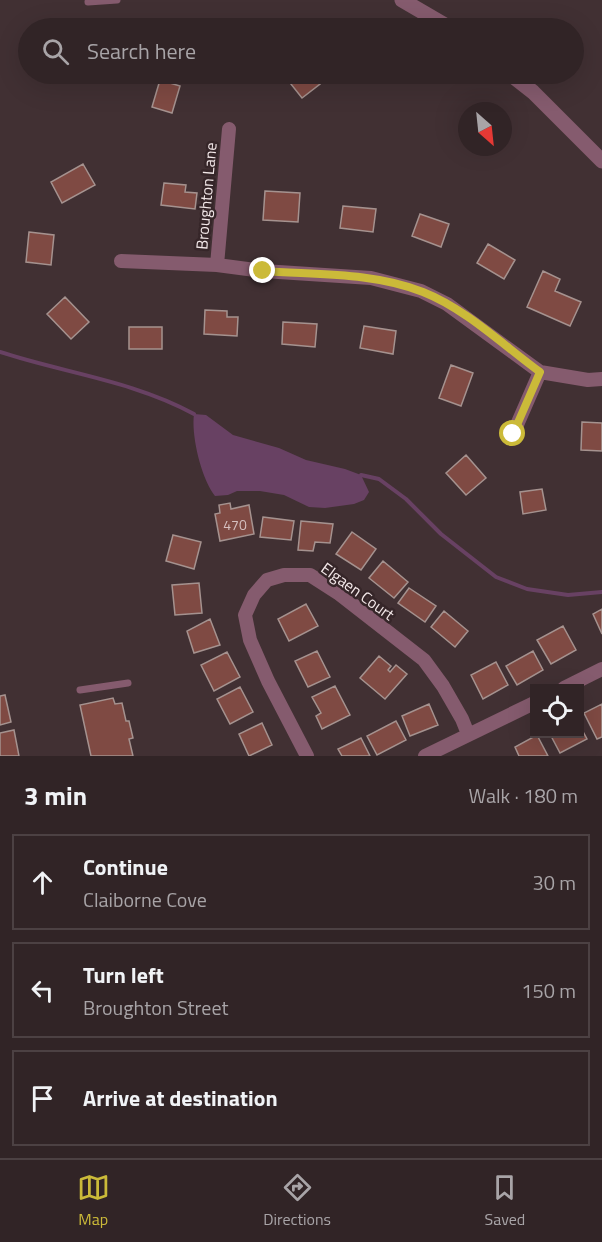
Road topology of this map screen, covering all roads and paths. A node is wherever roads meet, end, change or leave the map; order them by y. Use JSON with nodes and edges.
{"nodes":[{"id":1,"x":117,"y":0,"type":"edge"},
{"id":2,"x":402,"y":0,"type":"edge"},
{"id":3,"x":88,"y":2,"type":"dead end"},
{"id":4,"x":433,"y":18,"type":"edge"},
{"id":5,"x":523,"y":84,"type":"edge"},
{"id":6,"x":228,"y":129,"type":"dead end"},
{"id":7,"x":602,"y":160,"type":"edge"},
{"id":8,"x":121,"y":261,"type":"dead end"},
{"id":9,"x":217,"y":265,"type":"junction"},
{"id":10,"x":540,"y":372,"type":"junction"},
{"id":11,"x":602,"y":379,"type":"edge"},
{"id":12,"x":513,"y":434,"type":"dead end"},
{"id":13,"x":602,"y":669,"type":"edge"},
{"id":14,"x":128,"y":683,"type":"dead end"},
{"id":15,"x":572,"y":684,"type":"edge"},
{"id":16,"x":80,"y":690,"type":"dead end"},
{"id":17,"x":530,"y":705,"type":"edge"},
{"id":18,"x":468,"y":734,"type":"junction"},
{"id":19,"x":307,"y":756,"type":"edge"},
{"id":20,"x":424,"y":756,"type":"edge"}],
"edges":[{"from":1,"to":3,"type":"lane"},
{"from":2,"to":4,"type":"street"},
{"from":5,"to":7,"type":"street"},
{"from":6,"to":9,"type":"street","name":"Broughton Lane"},
{"from":8,"to":9,"type":"street"},
{"from":9,"to":10,"type":"street"},
{"from":10,"to":11,"type":"street"},
{"from":10,"to":12,"type":"street"},
{"from":13,"to":15,"type":"street"},
{"from":14,"to":16,"type":"lane"},
{"from":17,"to":18,"type":"street"},
{"from":18,"to":19,"type":"street","name":"Elgaen Court"},
{"from":18,"to":20,"type":"street"}]}
